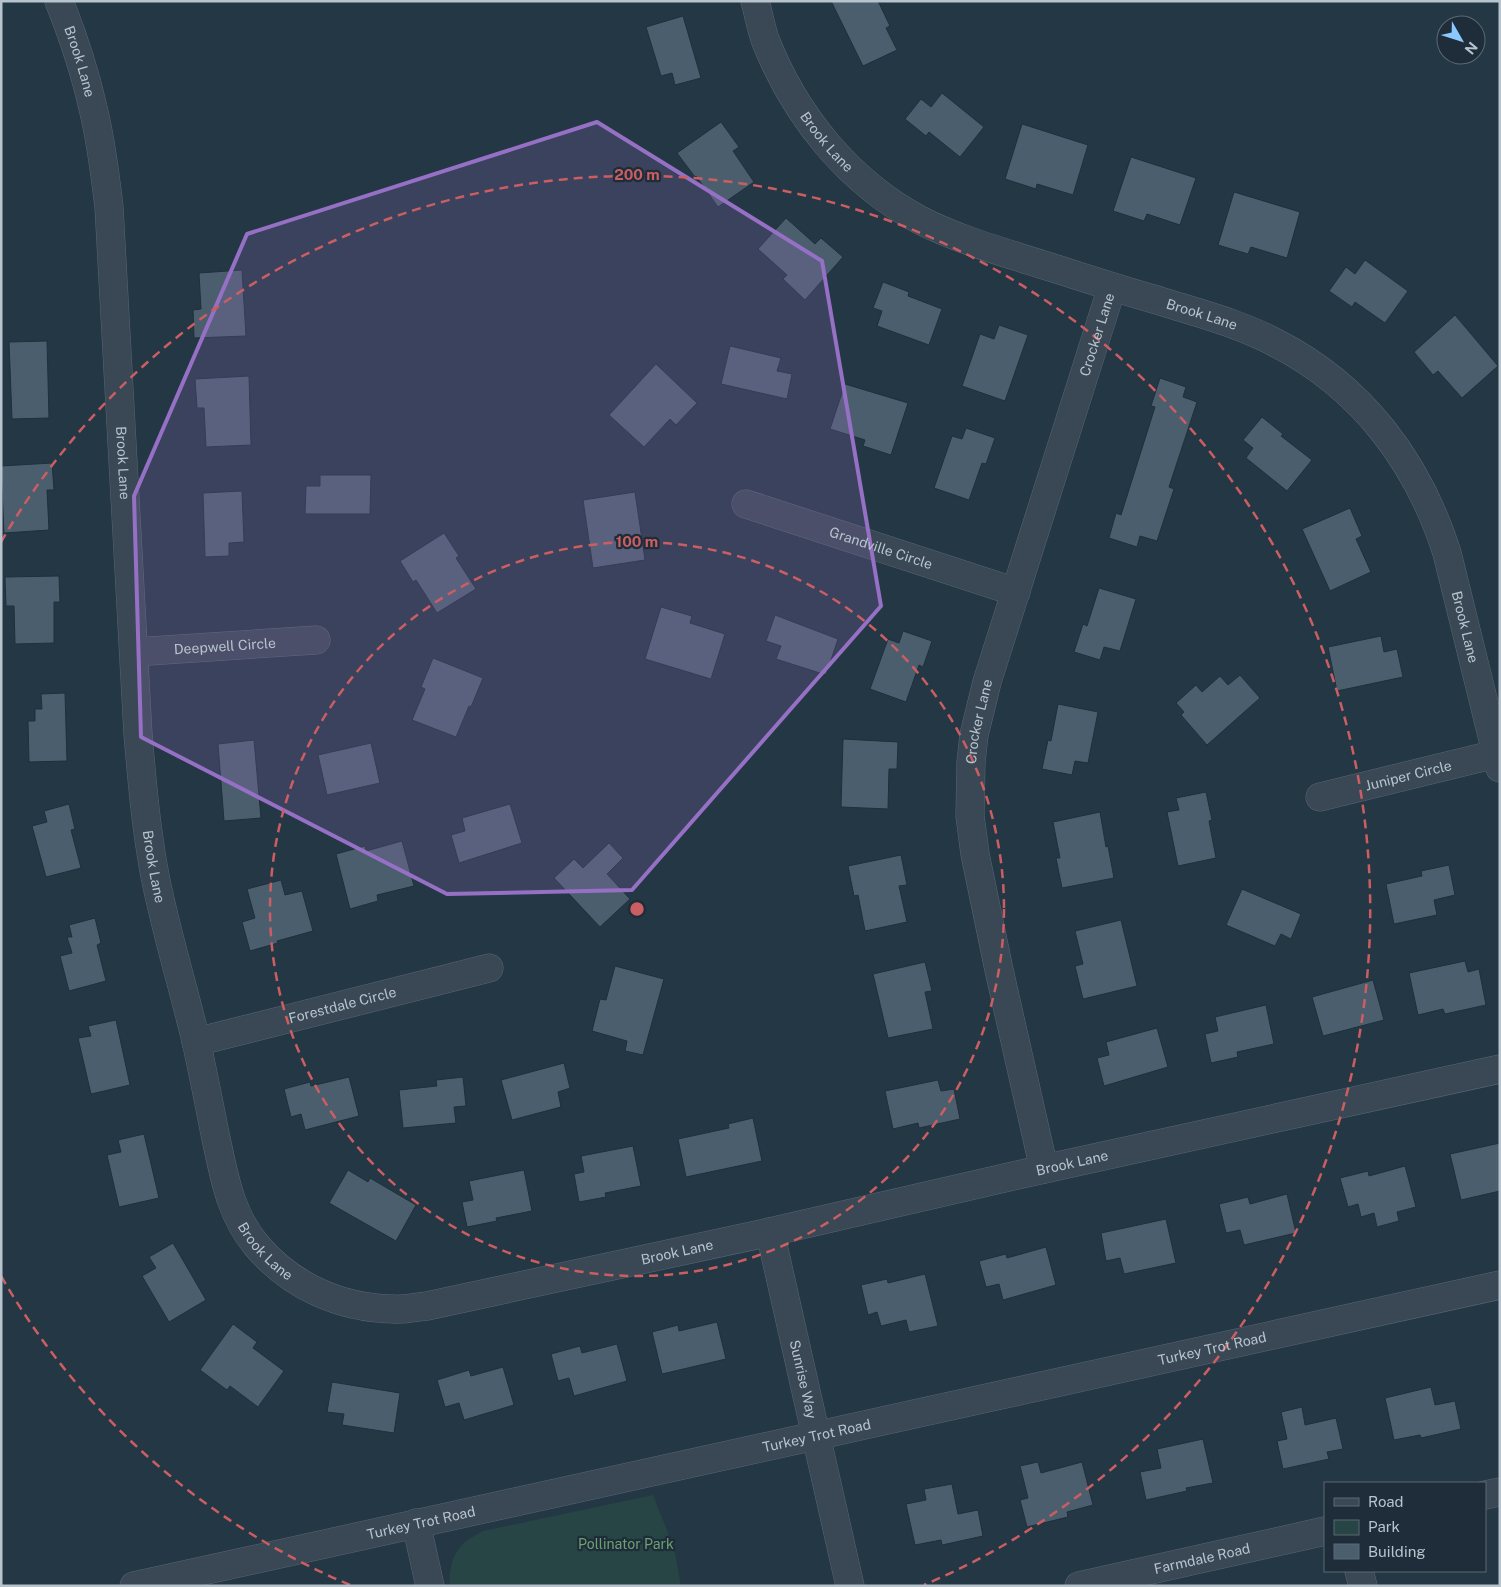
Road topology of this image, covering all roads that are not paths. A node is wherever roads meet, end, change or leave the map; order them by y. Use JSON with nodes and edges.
{"nodes":[{"id":1,"x":60,"y":1,"type":"edge"},
{"id":2,"x":755,"y":1,"type":"edge"},
{"id":3,"x":1112,"y":287,"type":"junction"},
{"id":4,"x":746,"y":504,"type":"dead end"},
{"id":5,"x":1016,"y":592,"type":"junction"},
{"id":6,"x":316,"y":640,"type":"dead end"},
{"id":7,"x":134,"y":652,"type":"junction"},
{"id":8,"x":1498,"y":761,"type":"edge"},
{"id":9,"x":1320,"y":797,"type":"dead end"},
{"id":10,"x":489,"y":968,"type":"dead end"},
{"id":11,"x":196,"y":1042,"type":"junction"},
{"id":12,"x":1500,"y":1069,"type":"edge"},
{"id":13,"x":1044,"y":1169,"type":"junction"},
{"id":14,"x":770,"y":1232,"type":"junction"},
{"id":15,"x":1500,"y":1284,"type":"edge"},
{"id":16,"x":817,"y":1435,"type":"junction"},
{"id":17,"x":1500,"y":1492,"type":"edge"},
{"id":18,"x":1486,"y":1495,"type":"edge"},
{"id":19,"x":416,"y":1523,"type":"junction"},
{"id":20,"x":1324,"y":1531,"type":"edge"},
{"id":21,"x":1359,"y":1572,"type":"edge"},
{"id":22,"x":134,"y":1586,"type":"edge"},
{"id":23,"x":430,"y":1586,"type":"edge"},
{"id":24,"x":850,"y":1586,"type":"edge"},
{"id":25,"x":1079,"y":1586,"type":"edge"},
{"id":26,"x":1363,"y":1586,"type":"edge"}],
"edges":[{"from":1,"to":7,"type":"street","name":"Brook Lane"},
{"from":2,"to":3,"type":"street","name":"Brook Lane"},
{"from":3,"to":5,"type":"street","name":"Crocker Lane"},
{"from":3,"to":8,"type":"street","name":"Brook Lane"},
{"from":4,"to":5,"type":"street","name":"Grandville Circle"},
{"from":5,"to":13,"type":"street","name":"Crocker Lane"},
{"from":6,"to":7,"type":"street","name":"Deepwell Circle"},
{"from":7,"to":11,"type":"street","name":"Brook Lane"},
{"from":8,"to":9,"type":"street","name":"Juniper Circle"},
{"from":10,"to":11,"type":"street","name":"Forestdale Circle"},
{"from":11,"to":14,"type":"street","name":"Brook Lane"},
{"from":12,"to":13,"type":"street","name":"Brook Lane"},
{"from":13,"to":14,"type":"street","name":"Brook Lane"},
{"from":14,"to":16,"type":"street","name":"Sunrise Way"},
{"from":15,"to":16,"type":"street","name":"Turkey Trot Road"},
{"from":16,"to":19,"type":"street","name":"Turkey Trot Road"},
{"from":16,"to":24,"type":"street","name":"Sunrise Way"},
{"from":17,"to":18,"type":"street"},
{"from":19,"to":22,"type":"street","name":"Turkey Trot Road"},
{"from":19,"to":23,"type":"street"},
{"from":20,"to":25,"type":"street","name":"Farmdale Road"},
{"from":21,"to":26,"type":"street"}]}
